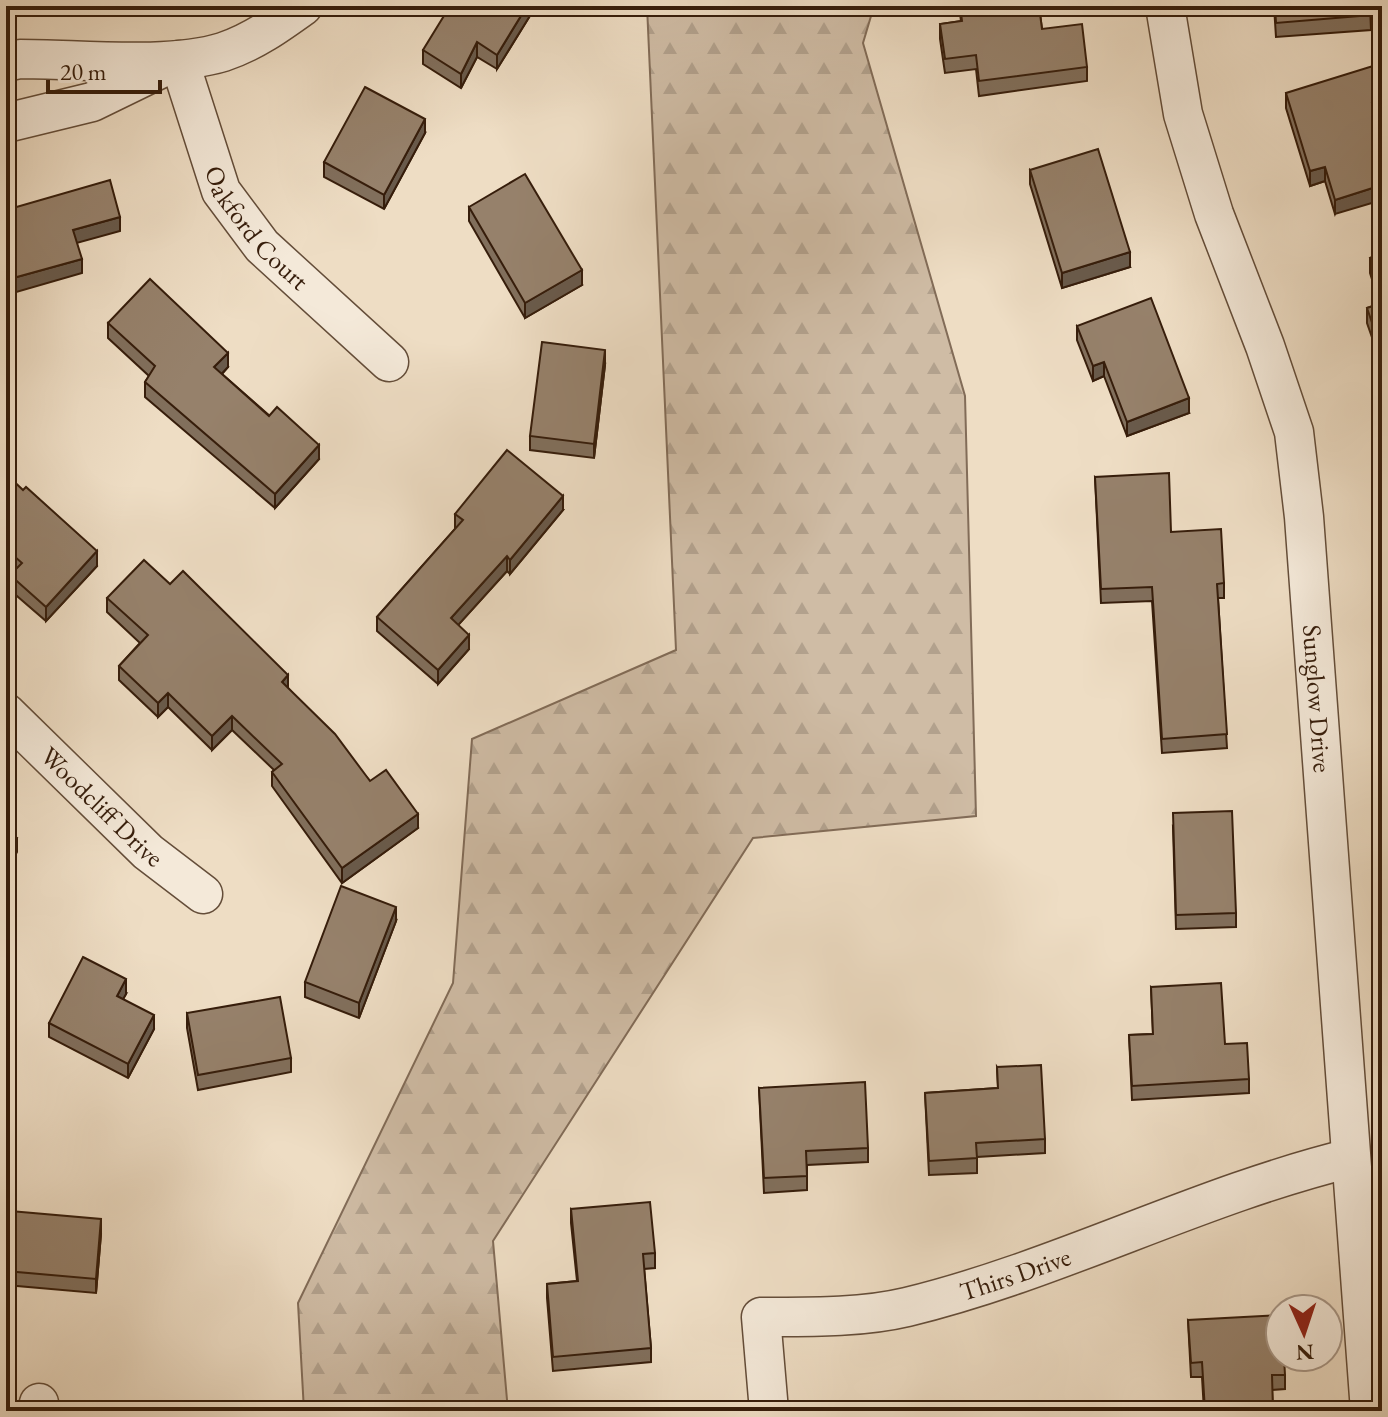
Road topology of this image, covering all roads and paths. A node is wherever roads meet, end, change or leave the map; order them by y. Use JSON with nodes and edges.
{"nodes":[{"id":1,"x":303,"y":6,"type":"edge"},
{"id":2,"x":1165,"y":6,"type":"edge"},
{"id":3,"x":179,"y":60,"type":"junction"},
{"id":4,"x":6,"y":62,"type":"edge"},
{"id":5,"x":6,"y":123,"type":"edge"},
{"id":6,"x":389,"y":362,"type":"dead end"},
{"id":7,"x":6,"y":713,"type":"edge"},
{"id":8,"x":203,"y":894,"type":"dead end"},
{"id":9,"x":1351,"y":1158,"type":"junction"},
{"id":10,"x":769,"y":1411,"type":"edge"},
{"id":11,"x":1370,"y":1411,"type":"edge"}],
"edges":[{"from":1,"to":3,"type":"street"},
{"from":2,"to":9,"type":"street","name":"Sunglow Drive"},
{"from":3,"to":4,"type":"street"},
{"from":3,"to":5,"type":"street"},
{"from":3,"to":6,"type":"street","name":"Oakford Court"},
{"from":7,"to":8,"type":"street","name":"Woodcliff Drive"},
{"from":9,"to":10,"type":"street","name":"Thirs Drive"},
{"from":9,"to":11,"type":"street","name":"Sunglow Drive"}]}
